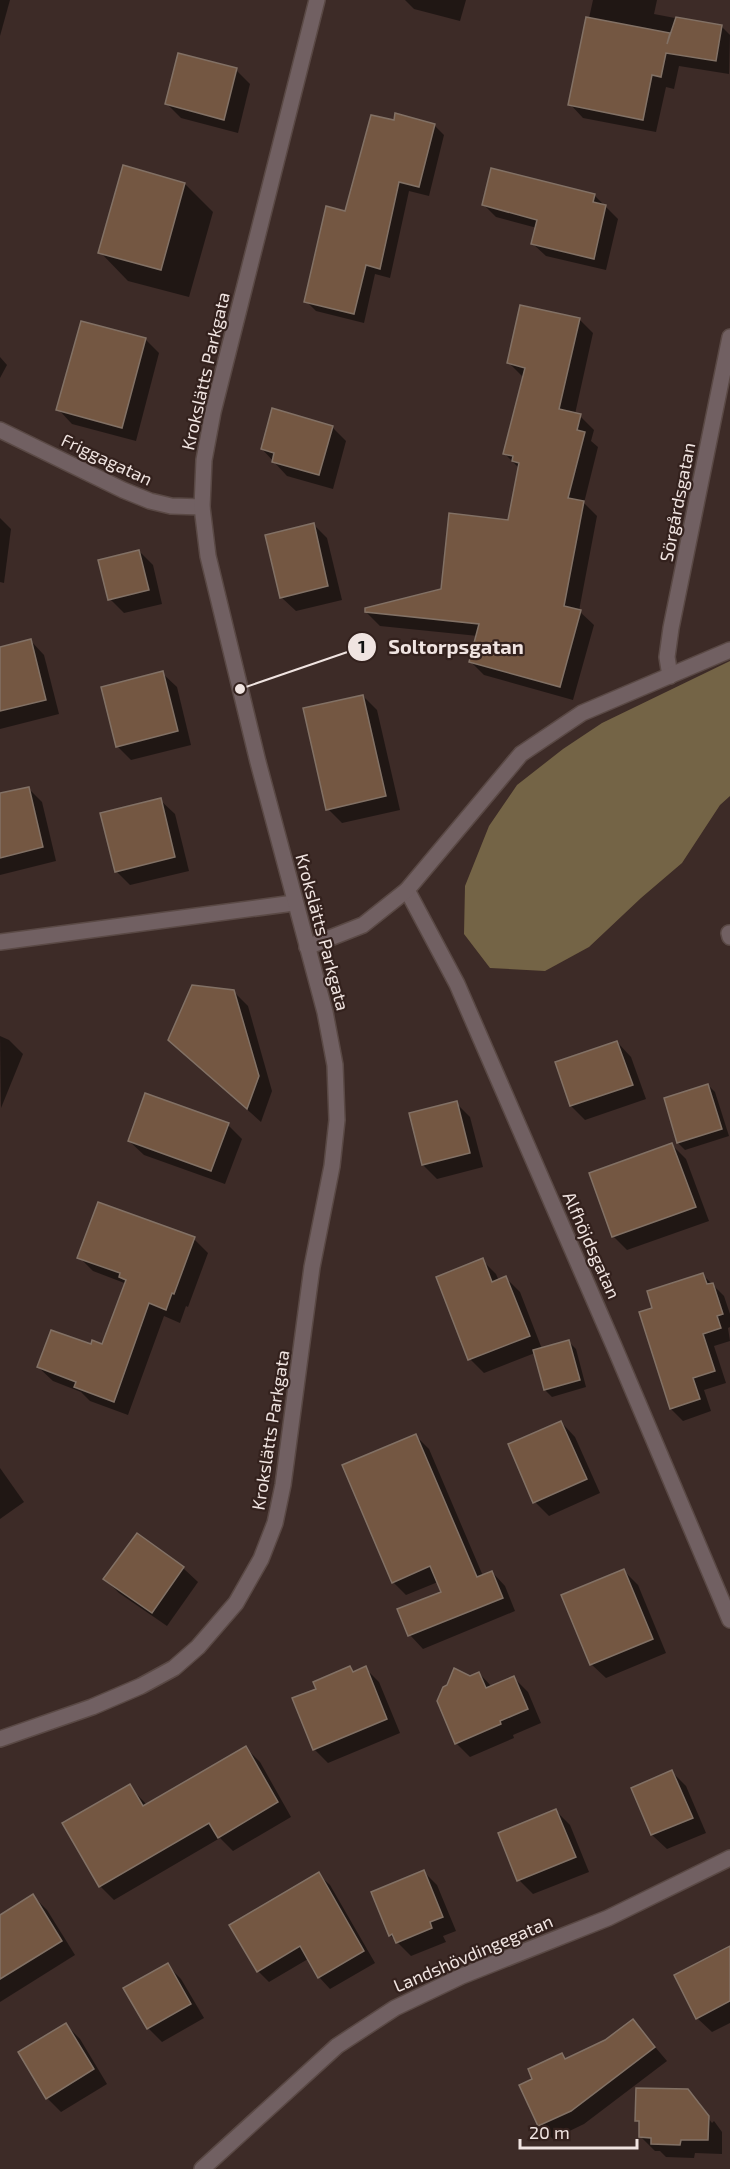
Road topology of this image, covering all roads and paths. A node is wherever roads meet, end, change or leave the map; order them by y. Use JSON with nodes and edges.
{"nodes":[{"id":1,"x":317,"y":0,"type":"edge"},
{"id":2,"x":730,"y":337,"type":"edge"},
{"id":3,"x":0,"y":430,"type":"edge"},
{"id":4,"x":202,"y":507,"type":"junction"},
{"id":5,"x":730,"y":650,"type":"edge"},
{"id":6,"x":670,"y":676,"type":"junction"},
{"id":7,"x":407,"y":890,"type":"junction"},
{"id":8,"x":294,"y":903,"type":"junction"},
{"id":9,"x":0,"y":942,"type":"edge"},
{"id":10,"x":307,"y":947,"type":"junction"},
{"id":11,"x":730,"y":1620,"type":"edge"},
{"id":12,"x":0,"y":1739,"type":"edge"},
{"id":13,"x":730,"y":1858,"type":"edge"},
{"id":14,"x":202,"y":2169,"type":"edge"}],
"edges":[{"from":1,"to":4,"type":"street","name":"Krokslätts Parkgata"},
{"from":2,"to":6,"type":"street","name":"Sörgårdsgatan"},
{"from":3,"to":4,"type":"street","name":"Friggagatan"},
{"from":4,"to":8,"type":"street","name":"Krokslätts Parkgata"},
{"from":5,"to":6,"type":"street"},
{"from":6,"to":7,"type":"street"},
{"from":7,"to":10,"type":"street"},
{"from":7,"to":11,"type":"street","name":"Alfhöjdsgatan"},
{"from":8,"to":9,"type":"street"},
{"from":8,"to":10,"type":"street","name":"Krokslätts Parkgata"},
{"from":10,"to":12,"type":"street","name":"Krokslätts Parkgata"},
{"from":13,"to":14,"type":"street","name":"Landshövdingegatan"}]}
